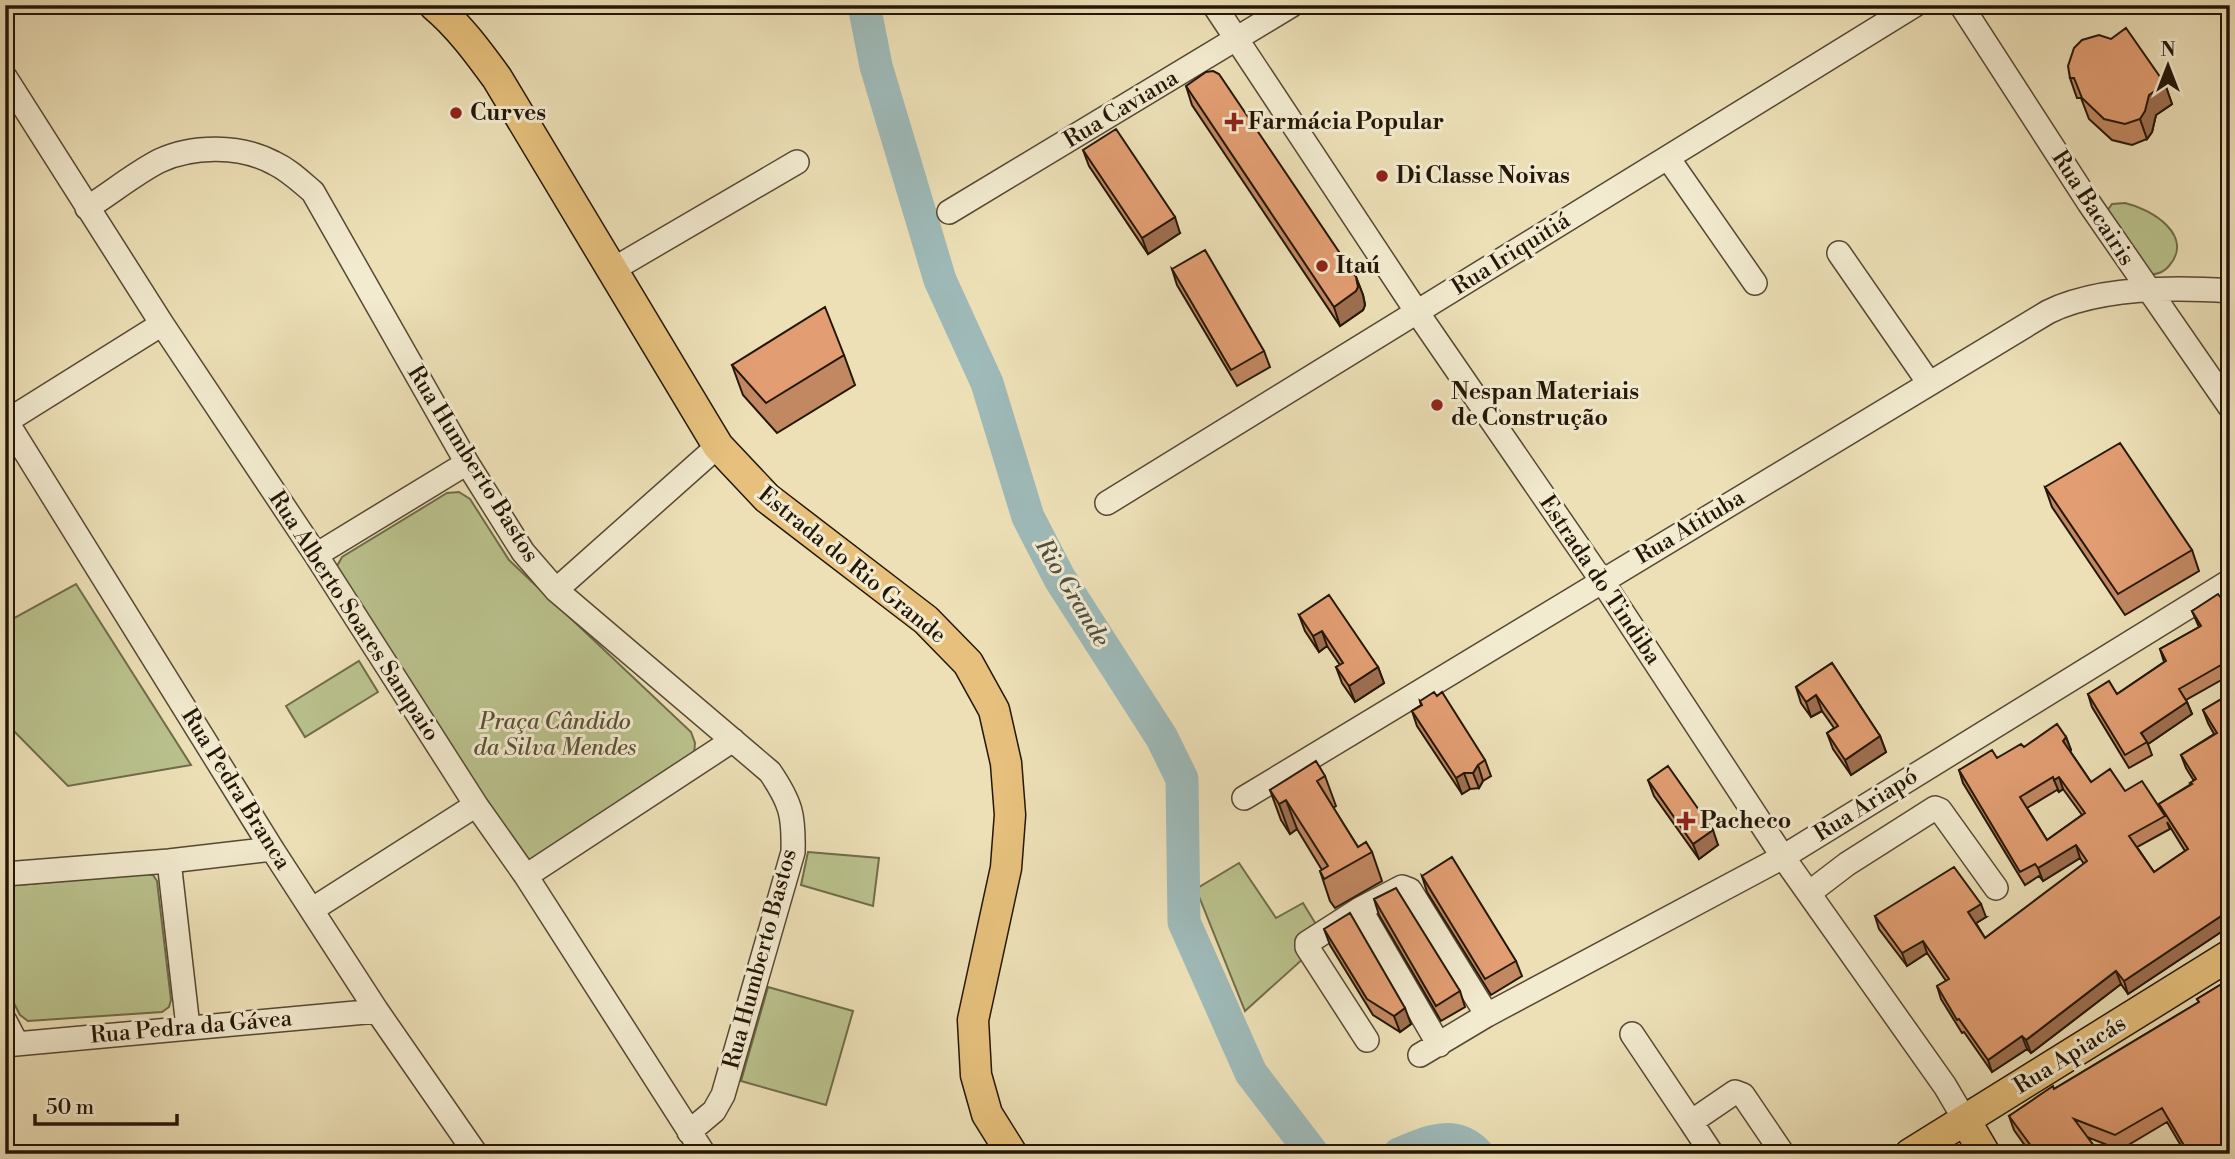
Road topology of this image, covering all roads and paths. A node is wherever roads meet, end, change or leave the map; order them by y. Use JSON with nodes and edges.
{"nodes":[{"id":1,"x":1214,"y":5,"type":"edge"},
{"id":2,"x":1292,"y":5,"type":"edge"},
{"id":3,"x":1915,"y":5,"type":"edge"},
{"id":4,"x":1961,"y":5,"type":"edge"},
{"id":5,"x":445,"y":9,"type":"edge"},
{"id":6,"x":1236,"y":40,"type":"junction"},
{"id":7,"x":5,"y":77,"type":"edge"},
{"id":8,"x":1668,"y":158,"type":"junction"},
{"id":9,"x":797,"y":162,"type":"dead end"},
{"id":10,"x":87,"y":208,"type":"junction"},
{"id":11,"x":949,"y":212,"type":"dead end"},
{"id":12,"x":1839,"y":253,"type":"dead end"},
{"id":13,"x":612,"y":270,"type":"junction"},
{"id":14,"x":1755,"y":283,"type":"dead end"},
{"id":15,"x":2230,"y":291,"type":"edge"},
{"id":16,"x":2148,"y":292,"type":"junction"},
{"id":17,"x":1417,"y":312,"type":"junction"},
{"id":18,"x":162,"y":324,"type":"junction"},
{"id":19,"x":1929,"y":383,"type":"junction"},
{"id":20,"x":2230,"y":407,"type":"edge"},
{"id":21,"x":6,"y":420,"type":"edge"},
{"id":22,"x":718,"y":446,"type":"junction"},
{"id":23,"x":467,"y":463,"type":"junction"},
{"id":24,"x":1107,"y":503,"type":"dead end"},
{"id":25,"x":316,"y":555,"type":"junction"},
{"id":26,"x":1602,"y":581,"type":"junction"},
{"id":27,"x":2230,"y":581,"type":"edge"},
{"id":28,"x":556,"y":590,"type":"junction"},
{"id":29,"x":733,"y":740,"type":"junction"},
{"id":30,"x":1244,"y":798,"type":"dead end"},
{"id":31,"x":476,"y":805,"type":"junction"},
{"id":32,"x":272,"y":849,"type":"junction"},
{"id":33,"x":1783,"y":857,"type":"junction"},
{"id":34,"x":169,"y":861,"type":"junction"},
{"id":35,"x":5,"y":874,"type":"edge"},
{"id":36,"x":526,"y":876,"type":"junction"},
{"id":37,"x":1996,"y":888,"type":"dead end"},
{"id":38,"x":1809,"y":893,"type":"junction"},
{"id":39,"x":313,"y":909,"type":"junction"},
{"id":40,"x":1360,"y":909,"type":"junction"},
{"id":41,"x":2230,"y":955,"type":"edge"},
{"id":42,"x":377,"y":1010,"type":"junction"},
{"id":43,"x":1487,"y":1015,"type":"junction"},
{"id":44,"x":5,"y":1021,"type":"edge"},
{"id":45,"x":188,"y":1027,"type":"junction"},
{"id":46,"x":1632,"y":1034,"type":"dead end"},
{"id":47,"x":1367,"y":1040,"type":"dead end"},
{"id":48,"x":11,"y":1044,"type":"edge"},
{"id":49,"x":1965,"y":1120,"type":"junction"},
{"id":50,"x":1690,"y":1122,"type":"junction"},
{"id":51,"x":689,"y":1132,"type":"junction"},
{"id":52,"x":476,"y":1154,"type":"edge"},
{"id":53,"x":704,"y":1154,"type":"edge"},
{"id":54,"x":1012,"y":1154,"type":"edge"},
{"id":55,"x":1712,"y":1154,"type":"edge"},
{"id":56,"x":1783,"y":1154,"type":"edge"},
{"id":57,"x":1910,"y":1154,"type":"edge"},
{"id":58,"x":1985,"y":1154,"type":"edge"}],
"edges":[{"from":1,"to":6,"type":"street","name":"Estrada do Tindiba"},
{"from":2,"to":6,"type":"street","name":"Rua Caviana"},
{"from":3,"to":8,"type":"street","name":"Rua Iriquitiá"},
{"from":4,"to":16,"type":"street","name":"Rua Bacairis"},
{"from":5,"to":13,"type":"main road","name":"Estrada do Rio Grande"},
{"from":6,"to":11,"type":"street","name":"Rua Caviana"},
{"from":6,"to":17,"type":"street","name":"Estrada do Tindiba"},
{"from":7,"to":10,"type":"street","name":"Rua Alberto Soares Sampaio"},
{"from":8,"to":14,"type":"street"},
{"from":8,"to":17,"type":"street","name":"Rua Iriquitiá"},
{"from":9,"to":13,"type":"street"},
{"from":10,"to":18,"type":"street","name":"Rua Alberto Soares Sampaio"},
{"from":10,"to":23,"type":"street","name":"Rua Humberto Bastos"},
{"from":12,"to":19,"type":"street"},
{"from":13,"to":22,"type":"main road","name":"Estrada do Rio Grande"},
{"from":15,"to":16,"type":"street","name":"Rua Atituba"},
{"from":16,"to":19,"type":"street","name":"Rua Atituba"},
{"from":16,"to":20,"type":"street","name":"Rua Bacairis"},
{"from":17,"to":24,"type":"street","name":"Rua Iriquitiá"},
{"from":17,"to":26,"type":"street","name":"Estrada do Tindiba"},
{"from":18,"to":21,"type":"street"},
{"from":18,"to":25,"type":"street","name":"Rua Alberto Soares Sampaio"},
{"from":19,"to":26,"type":"street","name":"Rua Atituba"},
{"from":21,"to":32,"type":"street","name":"Rua Pedra Branca"},
{"from":22,"to":28,"type":"street"},
{"from":22,"to":54,"type":"main road","name":"Estrada do Rio Grande"},
{"from":23,"to":25,"type":"street"},
{"from":23,"to":28,"type":"street","name":"Rua Humberto Bastos"},
{"from":25,"to":31,"type":"street","name":"Rua Alberto Soares Sampaio"},
{"from":26,"to":30,"type":"street","name":"Rua Atituba"},
{"from":26,"to":33,"type":"street","name":"Estrada do Tindiba"},
{"from":27,"to":33,"type":"street","name":"Rua Ariapó"},
{"from":28,"to":29,"type":"street","name":"Rua Humberto Bastos"},
{"from":29,"to":36,"type":"street"},
{"from":29,"to":51,"type":"street","name":"Rua Humberto Bastos"},
{"from":31,"to":36,"type":"street","name":"Rua Alberto Soares Sampaio"},
{"from":31,"to":39,"type":"street"},
{"from":32,"to":34,"type":"street"},
{"from":32,"to":39,"type":"street","name":"Rua Pedra Branca"},
{"from":33,"to":38,"type":"street","name":"Estrada do Tindiba"},
{"from":33,"to":43,"type":"street","name":"Rua Ariapó"},
{"from":34,"to":35,"type":"street"},
{"from":34,"to":45,"type":"street"},
{"from":36,"to":51,"type":"street","name":"Rua Alberto Soares Sampaio"},
{"from":37,"to":38,"type":"street"},
{"from":38,"to":49,"type":"street","name":"Estrada do Tindiba"},
{"from":39,"to":42,"type":"street","name":"Rua Pedra Branca"},
{"from":40,"to":43,"type":"street"},
{"from":40,"to":43,"type":"street","name":"Rua Ariapó"},
{"from":40,"to":47,"type":"street"},
{"from":41,"to":49,"type":"main road","name":"Rua Apiacás"},
{"from":42,"to":45,"type":"street","name":"Rua Pedra da Gávea"},
{"from":42,"to":52,"type":"street","name":"Rua Pedra Branca"},
{"from":44,"to":48,"type":"street"},
{"from":45,"to":48,"type":"street","name":"Rua Pedra da Gávea"},
{"from":46,"to":50,"type":"street"},
{"from":49,"to":57,"type":"main road","name":"Rua Apiacás"},
{"from":49,"to":58,"type":"main road","name":"Estrada do Tindiba"},
{"from":50,"to":55,"type":"street"},
{"from":50,"to":56,"type":"street"},
{"from":51,"to":53,"type":"street","name":"Rua Alberto Soares Sampaio"}]}
